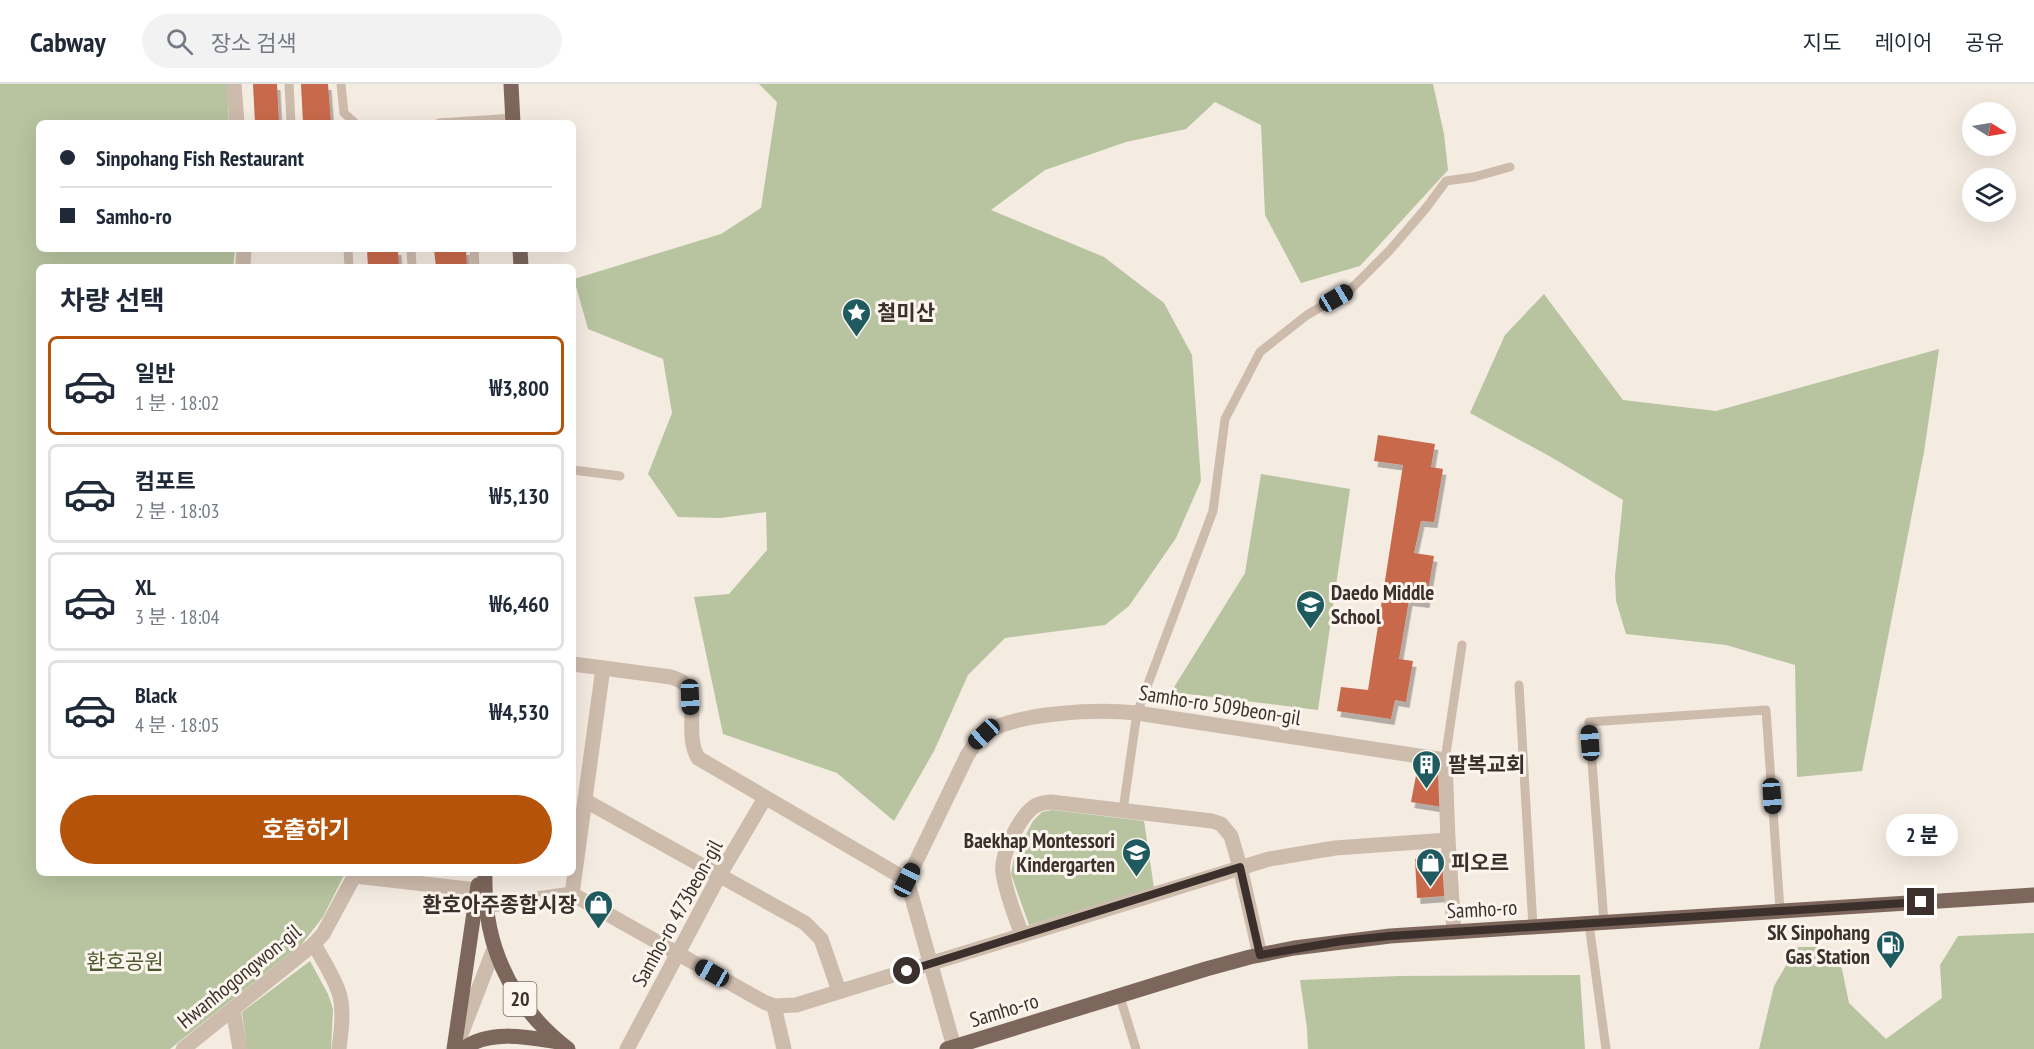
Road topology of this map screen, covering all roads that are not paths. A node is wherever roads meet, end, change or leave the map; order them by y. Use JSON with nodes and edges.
{"nodes":[{"id":1,"x":234,"y":84,"type":"edge"},
{"id":2,"x":289,"y":84,"type":"edge"},
{"id":3,"x":341,"y":84,"type":"edge"},
{"id":4,"x":511,"y":84,"type":"edge"},
{"id":5,"x":237,"y":120,"type":"edge"},
{"id":6,"x":291,"y":120,"type":"edge"},
{"id":7,"x":352,"y":120,"type":"edge"},
{"id":8,"x":513,"y":120,"type":"edge"},
{"id":9,"x":1510,"y":167,"type":"dead end"},
{"id":10,"x":576,"y":471,"type":"edge"},
{"id":11,"x":620,"y":476,"type":"dead end"},
{"id":12,"x":1462,"y":645,"type":"dead end"},
{"id":13,"x":576,"y":664,"type":"edge"},
{"id":14,"x":603,"y":668,"type":"junction"},
{"id":15,"x":1519,"y":685,"type":"dead end"},
{"id":16,"x":1137,"y":712,"type":"junction"},
{"id":17,"x":1445,"y":760,"type":"junction"},
{"id":18,"x":765,"y":798,"type":"junction"},
{"id":19,"x":586,"y":801,"type":"junction"},
{"id":20,"x":1123,"y":810,"type":"junction"},
{"id":21,"x":1448,"y":840,"type":"junction"},
{"id":22,"x":576,"y":867,"type":"edge"},
{"id":23,"x":1240,"y":867,"type":"junction"},
{"id":24,"x":355,"y":876,"type":"edge"},
{"id":25,"x":364,"y":876,"type":"edge"},
{"id":26,"x":479,"y":876,"type":"edge"},
{"id":27,"x":484,"y":876,"type":"edge"},
{"id":28,"x":575,"y":876,"type":"edge"},
{"id":29,"x":719,"y":876,"type":"junction"},
{"id":30,"x":907,"y":880,"type":"junction"},
{"id":31,"x":477,"y":890,"type":"junction"},
{"id":32,"x":572,"y":894,"type":"junction"},
{"id":33,"x":2034,"y":895,"type":"edge"},
{"id":34,"x":485,"y":906,"type":"junction"},
{"id":35,"x":1780,"y":910,"type":"junction"},
{"id":36,"x":1597,"y":924,"type":"junction"},
{"id":37,"x":1533,"y":927,"type":"junction"},
{"id":38,"x":1454,"y":932,"type":"junction"},
{"id":39,"x":1022,"y":935,"type":"junction"},
{"id":40,"x":314,"y":944,"type":"junction"},
{"id":41,"x":494,"y":949,"type":"junction"},
{"id":42,"x":677,"y":954,"type":"junction"},
{"id":43,"x":1260,"y":955,"type":"junction"},
{"id":44,"x":929,"y":964,"type":"junction"},
{"id":45,"x":839,"y":991,"type":"junction"},
{"id":46,"x":1120,"y":997,"type":"junction"},
{"id":47,"x":774,"y":1006,"type":"junction"},
{"id":48,"x":233,"y":1010,"type":"junction"},
{"id":49,"x":563,"y":1045,"type":"edge"},
{"id":50,"x":951,"y":1048,"type":"edge"},
{"id":51,"x":183,"y":1049,"type":"edge"},
{"id":52,"x":240,"y":1049,"type":"edge"},
{"id":53,"x":339,"y":1049,"type":"edge"},
{"id":54,"x":454,"y":1049,"type":"edge"},
{"id":55,"x":463,"y":1049,"type":"edge"},
{"id":56,"x":627,"y":1049,"type":"edge"},
{"id":57,"x":784,"y":1049,"type":"edge"},
{"id":58,"x":1136,"y":1049,"type":"edge"},
{"id":59,"x":1606,"y":1049,"type":"edge"}],
"edges":[{"from":1,"to":5,"type":"street"},
{"from":2,"to":6,"type":"lane"},
{"from":3,"to":7,"type":"lane"},
{"from":4,"to":8,"type":"main road"},
{"from":9,"to":16,"type":"lane"},
{"from":10,"to":11,"type":"lane"},
{"from":12,"to":17,"type":"lane"},
{"from":13,"to":14,"type":"street"},
{"from":14,"to":18,"type":"street"},
{"from":14,"to":19,"type":"street"},
{"from":15,"to":37,"type":"lane"},
{"from":16,"to":17,"type":"street","name":"Samho-ro 509beon-gil"},
{"from":16,"to":20,"type":"lane"},
{"from":16,"to":30,"type":"street","name":"Samho-ro 509beon-gil"},
{"from":17,"to":21,"type":"street"},
{"from":18,"to":29,"type":"street","name":"Samho-ro 473beon-gil"},
{"from":18,"to":30,"type":"street"},
{"from":19,"to":22,"type":"street"},
{"from":19,"to":29,"type":"street"},
{"from":20,"to":23,"type":"street"},
{"from":20,"to":39,"type":"street"},
{"from":21,"to":23,"type":"street"},
{"from":21,"to":38,"type":"street"},
{"from":23,"to":39,"type":"street"},
{"from":23,"to":43,"type":"street"},
{"from":24,"to":40,"type":"street","name":"Hwanhogongwon-gil"},
{"from":25,"to":31,"type":"street"},
{"from":26,"to":31,"type":"main road"},
{"from":27,"to":34,"type":"main road","number":"20"},
{"from":28,"to":32,"type":"street"},
{"from":29,"to":42,"type":"street","name":"Samho-ro 473beon-gil"},
{"from":29,"to":45,"type":"street"},
{"from":30,"to":44,"type":"street"},
{"from":31,"to":54,"type":"main road"},
{"from":32,"to":34,"type":"street"},
{"from":32,"to":42,"type":"street"},
{"from":33,"to":35,"type":"main road","name":"Samho-ro"},
{"from":34,"to":41,"type":"main road","number":"20"},
{"from":35,"to":36,"type":"main road","name":"Samho-ro"},
{"from":35,"to":36,"type":"lane"},
{"from":36,"to":37,"type":"main road","name":"Samho-ro"},
{"from":36,"to":59,"type":"lane"},
{"from":37,"to":38,"type":"main road","name":"Samho-ro"},
{"from":38,"to":43,"type":"main road","name":"Samho-ro"},
{"from":39,"to":44,"type":"street"},
{"from":40,"to":48,"type":"street","name":"Hwanhogongwon-gil"},
{"from":40,"to":53,"type":"street"},
{"from":41,"to":49,"type":"main road","number":"20"},
{"from":41,"to":54,"type":"street"},
{"from":42,"to":47,"type":"street"},
{"from":42,"to":56,"type":"street","name":"Samho-ro 473beon-gil"},
{"from":43,"to":46,"type":"main road","name":"Samho-ro"},
{"from":44,"to":45,"type":"street"},
{"from":44,"to":50,"type":"street"},
{"from":45,"to":47,"type":"street"},
{"from":46,"to":50,"type":"main road","name":"Samho-ro"},
{"from":46,"to":58,"type":"lane"},
{"from":47,"to":57,"type":"street"},
{"from":48,"to":51,"type":"street","name":"Hwanhogongwon-gil"},
{"from":48,"to":52,"type":"street"},
{"from":49,"to":55,"type":"main road"}]}
